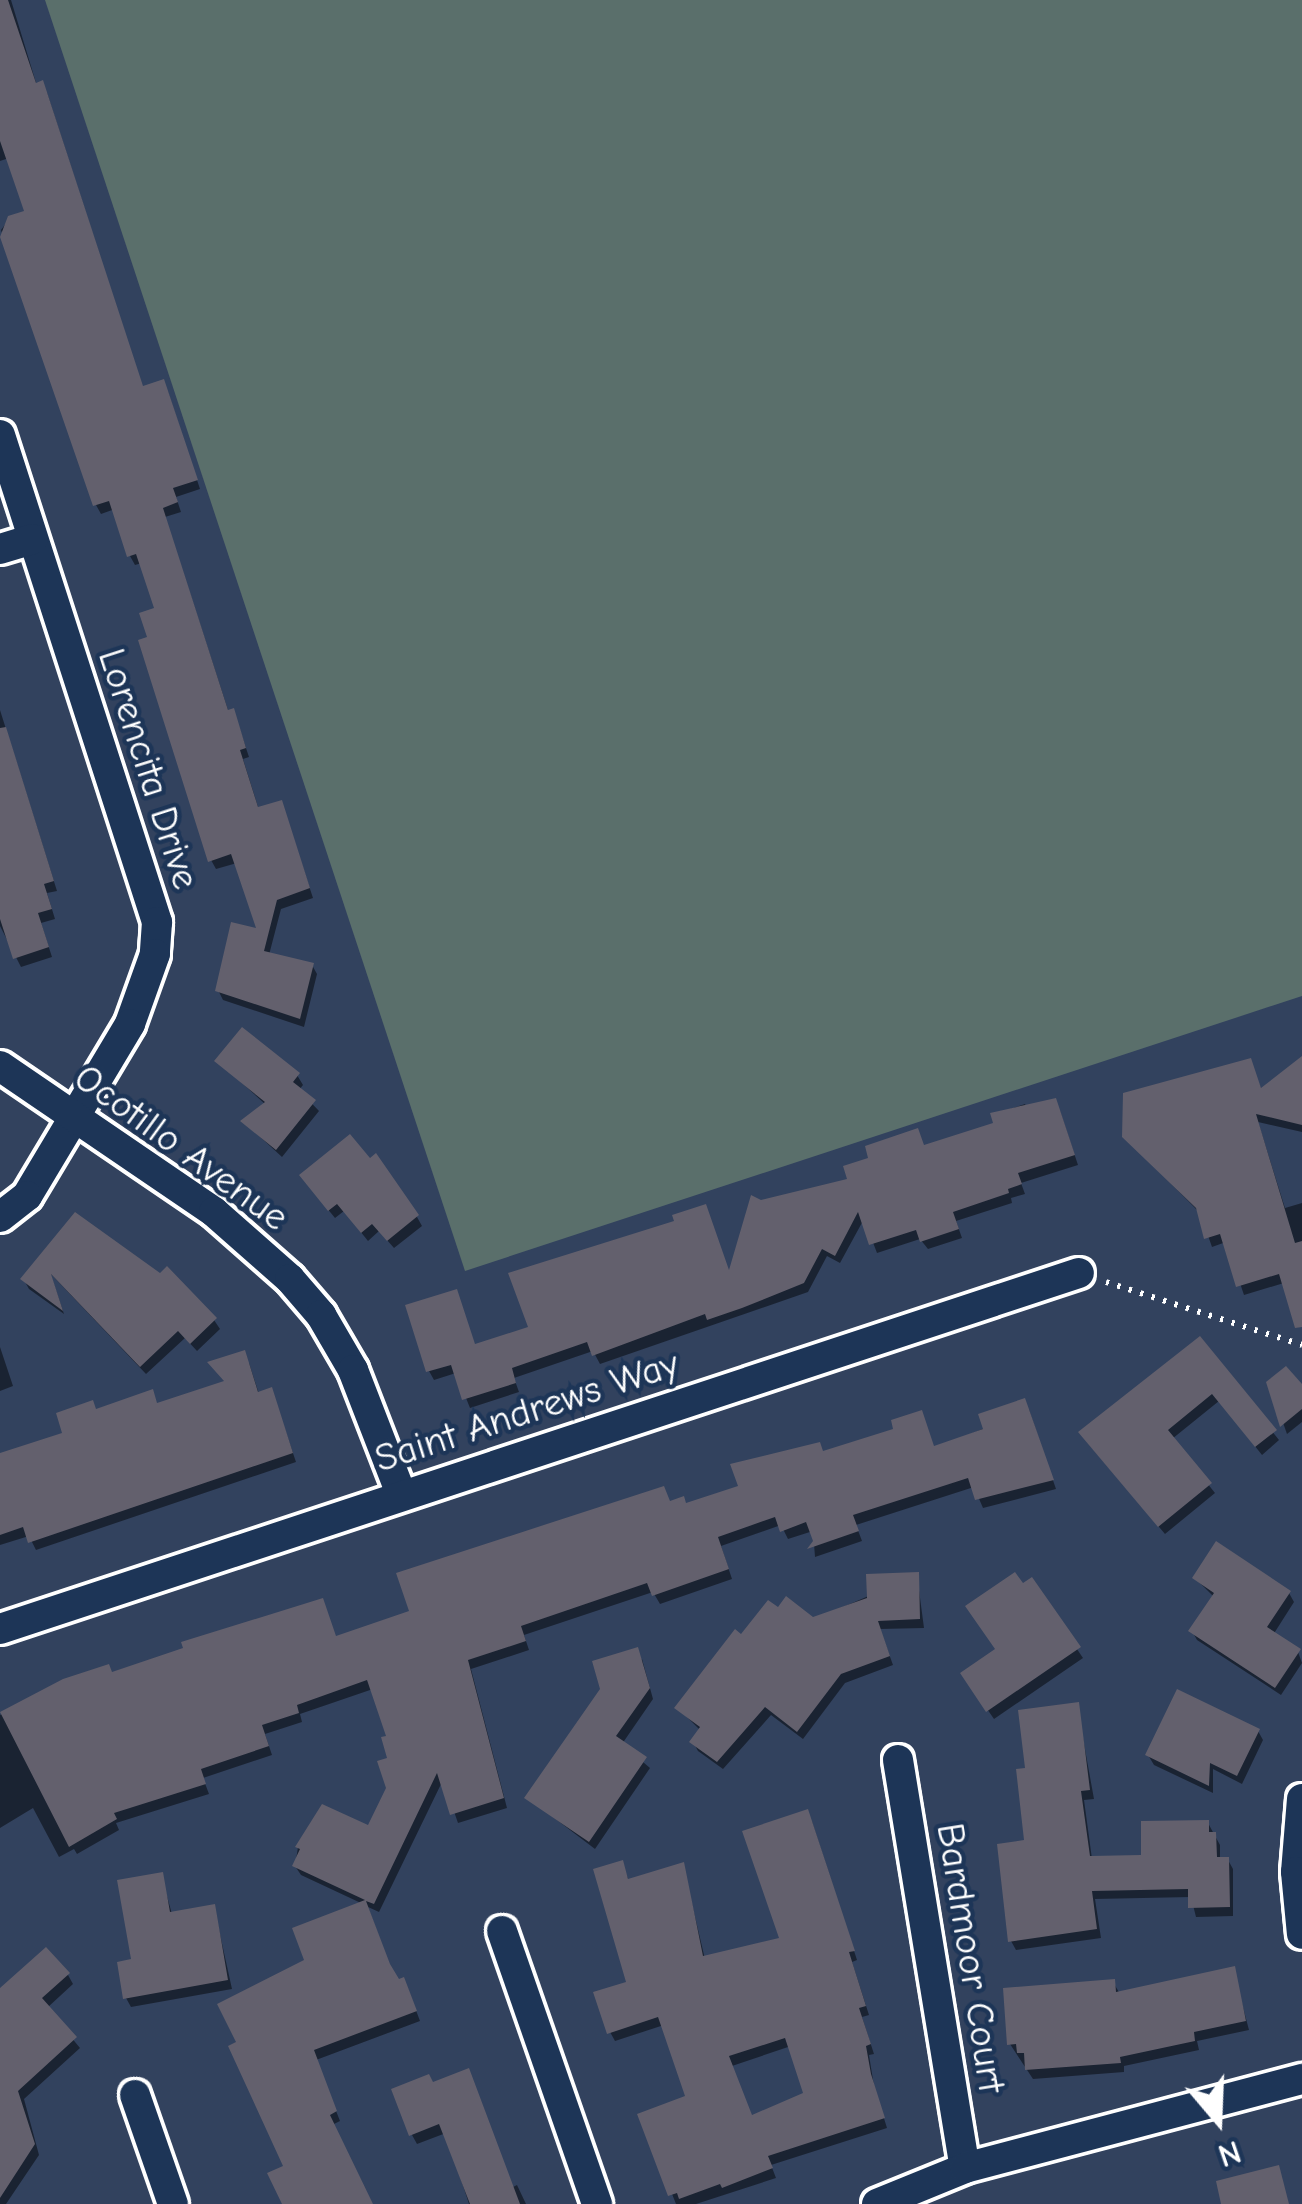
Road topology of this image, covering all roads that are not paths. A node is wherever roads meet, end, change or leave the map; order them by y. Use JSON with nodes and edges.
{"nodes":[{"id":1,"x":0,"y":436,"type":"edge"},
{"id":2,"x":32,"y":538,"type":"junction"},
{"id":3,"x":0,"y":549,"type":"edge"},
{"id":4,"x":0,"y":1066,"type":"edge"},
{"id":5,"x":77,"y":1119,"type":"junction"},
{"id":6,"x":0,"y":1217,"type":"edge"},
{"id":7,"x":1079,"y":1273,"type":"road end"},
{"id":8,"x":401,"y":1494,"type":"junction"},
{"id":9,"x":0,"y":1629,"type":"edge"},
{"id":10,"x":898,"y":1760,"type":"dead end"},
{"id":11,"x":1302,"y":1799,"type":"edge"},
{"id":12,"x":502,"y":1931,"type":"dead end"},
{"id":13,"x":1302,"y":1934,"type":"edge"},
{"id":14,"x":1302,"y":2079,"type":"edge"},
{"id":15,"x":135,"y":2096,"type":"dead end"},
{"id":16,"x":964,"y":2168,"type":"junction"},
{"id":17,"x":173,"y":2204,"type":"edge"},
{"id":18,"x":596,"y":2204,"type":"edge"},
{"id":19,"x":877,"y":2204,"type":"edge"}],
"edges":[{"from":1,"to":2,"type":"street","name":"Lorencita Drive"},
{"from":2,"to":3,"type":"street"},
{"from":2,"to":5,"type":"street","name":"Lorencita Drive"},
{"from":4,"to":5,"type":"street","name":"Ocotillo Avenue"},
{"from":5,"to":6,"type":"street","name":"Lorencita Drive"},
{"from":5,"to":8,"type":"street","name":"Ocotillo Avenue"},
{"from":7,"to":8,"type":"street","name":"Saint Andrews Way"},
{"from":8,"to":9,"type":"street","name":"Saint Andrews Way"},
{"from":10,"to":16,"type":"street","name":"Bardmoor Court"},
{"from":11,"to":13,"type":"street"},
{"from":12,"to":18,"type":"street"},
{"from":14,"to":16,"type":"street"},
{"from":15,"to":17,"type":"street"},
{"from":16,"to":19,"type":"street"}]}
